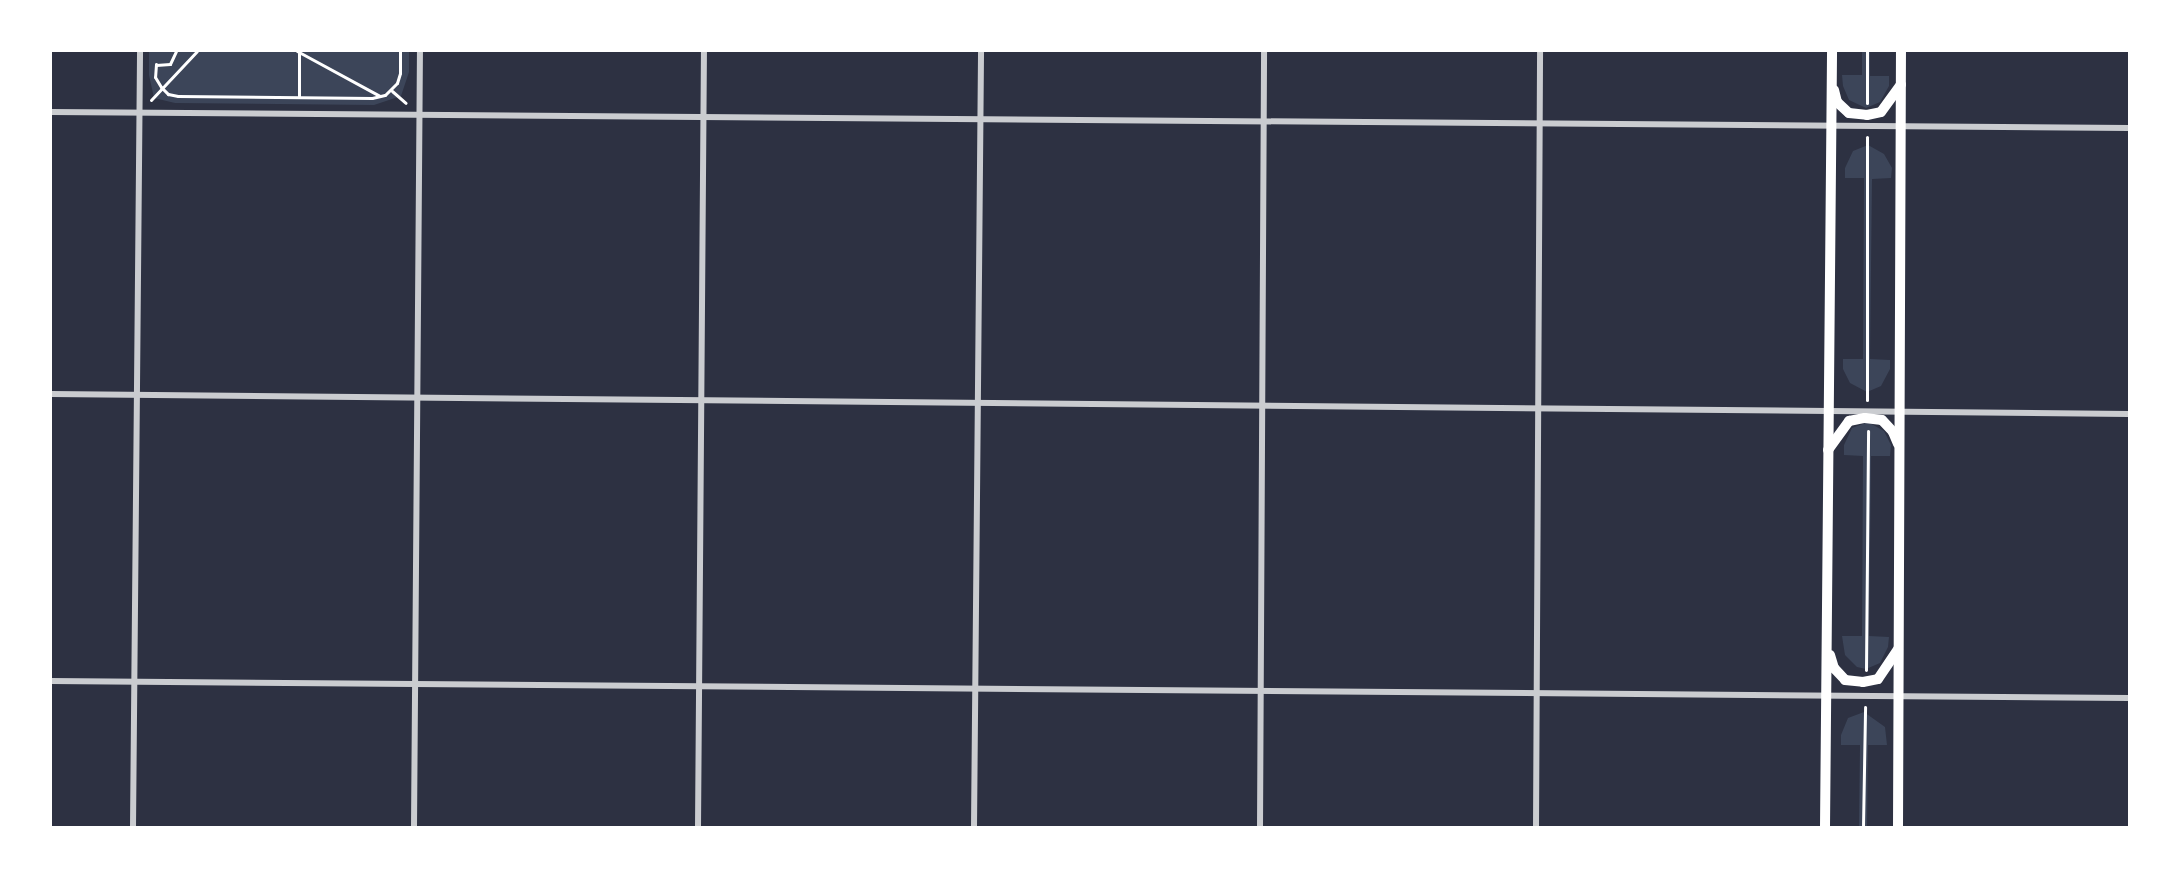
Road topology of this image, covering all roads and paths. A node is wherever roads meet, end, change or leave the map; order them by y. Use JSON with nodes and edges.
{"nodes":[{"id":1,"x":140,"y":51,"type":"edge"},
{"id":2,"x":176,"y":51,"type":"edge"},
{"id":3,"x":197,"y":51,"type":"edge"},
{"id":4,"x":298,"y":51,"type":"edge"},
{"id":5,"x":400,"y":51,"type":"edge"},
{"id":6,"x":420,"y":51,"type":"edge"},
{"id":7,"x":705,"y":51,"type":"edge"},
{"id":8,"x":981,"y":51,"type":"edge"},
{"id":9,"x":1264,"y":51,"type":"edge"},
{"id":10,"x":1540,"y":51,"type":"edge"},
{"id":11,"x":1832,"y":51,"type":"edge"},
{"id":12,"x":1867,"y":51,"type":"edge"},
{"id":13,"x":1901,"y":51,"type":"edge"},
{"id":14,"x":150,"y":60,"type":"dead end"},
{"id":15,"x":156,"y":64,"type":"junction"},
{"id":16,"x":1901,"y":83,"type":"junction"},
{"id":17,"x":1832,"y":84,"type":"junction"},
{"id":18,"x":162,"y":89,"type":"junction"},
{"id":19,"x":381,"y":96,"type":"junction"},
{"id":20,"x":299,"y":97,"type":"junction"},
{"id":21,"x":51,"y":112,"type":"edge"},
{"id":22,"x":140,"y":112,"type":"junction"},
{"id":23,"x":419,"y":115,"type":"junction"},
{"id":24,"x":704,"y":117,"type":"junction"},
{"id":25,"x":981,"y":119,"type":"junction"},
{"id":26,"x":1263,"y":121,"type":"junction"},
{"id":27,"x":1867,"y":121,"type":"junction"},
{"id":28,"x":1539,"y":123,"type":"junction"},
{"id":29,"x":1831,"y":125,"type":"junction"},
{"id":30,"x":1901,"y":126,"type":"junction"},
{"id":31,"x":2129,"y":128,"type":"edge"},
{"id":32,"x":51,"y":394,"type":"edge"},
{"id":33,"x":137,"y":395,"type":"junction"},
{"id":34,"x":417,"y":398,"type":"junction"},
{"id":35,"x":702,"y":400,"type":"junction"},
{"id":36,"x":978,"y":403,"type":"junction"},
{"id":37,"x":1261,"y":406,"type":"junction"},
{"id":38,"x":1539,"y":408,"type":"junction"},
{"id":39,"x":1829,"y":411,"type":"junction"},
{"id":40,"x":1900,"y":412,"type":"junction"},
{"id":41,"x":2129,"y":414,"type":"edge"},
{"id":42,"x":1868,"y":415,"type":"junction"},
{"id":43,"x":1828,"y":450,"type":"junction"},
{"id":44,"x":1900,"y":450,"type":"junction"},
{"id":45,"x":1827,"y":647,"type":"junction"},
{"id":46,"x":1899,"y":648,"type":"junction"},
{"id":47,"x":51,"y":681,"type":"edge"},
{"id":48,"x":135,"y":681,"type":"junction"},
{"id":49,"x":1865,"y":681,"type":"junction"},
{"id":50,"x":415,"y":684,"type":"junction"},
{"id":51,"x":699,"y":686,"type":"junction"},
{"id":52,"x":975,"y":688,"type":"junction"},
{"id":53,"x":1261,"y":691,"type":"junction"},
{"id":54,"x":1537,"y":693,"type":"junction"},
{"id":55,"x":1826,"y":695,"type":"junction"},
{"id":56,"x":1865,"y":695,"type":"junction"},
{"id":57,"x":1899,"y":696,"type":"junction"},
{"id":58,"x":2129,"y":698,"type":"edge"},
{"id":59,"x":133,"y":827,"type":"edge"},
{"id":60,"x":414,"y":827,"type":"edge"},
{"id":61,"x":698,"y":827,"type":"edge"},
{"id":62,"x":974,"y":827,"type":"edge"},
{"id":63,"x":1260,"y":827,"type":"edge"},
{"id":64,"x":1536,"y":827,"type":"edge"},
{"id":65,"x":1825,"y":827,"type":"edge"},
{"id":66,"x":1863,"y":827,"type":"edge"},
{"id":67,"x":1898,"y":827,"type":"edge"}],
"edges":[{"from":1,"to":22,"type":"street"},
{"from":2,"to":15,"type":"path"},
{"from":3,"to":18,"type":"path"},
{"from":4,"to":19,"type":"path"},
{"from":4,"to":20,"type":"path"},
{"from":5,"to":19,"type":"path"},
{"from":6,"to":23,"type":"street"},
{"from":7,"to":24,"type":"street"},
{"from":8,"to":25,"type":"street"},
{"from":9,"to":26,"type":"street"},
{"from":10,"to":28,"type":"street"},
{"from":11,"to":17,"type":"main road"},
{"from":12,"to":27,"type":"path"},
{"from":13,"to":16,"type":"main road"},
{"from":14,"to":15,"type":"path"},
{"from":15,"to":18,"type":"path"},
{"from":16,"to":27,"type":"main road"},
{"from":16,"to":30,"type":"main road"},
{"from":17,"to":27,"type":"main road"},
{"from":17,"to":29,"type":"main road"},
{"from":18,"to":20,"type":"path"},
{"from":18,"to":22,"type":"path"},
{"from":19,"to":20,"type":"path"},
{"from":21,"to":22,"type":"street"},
{"from":22,"to":23,"type":"street"},
{"from":22,"to":33,"type":"street"},
{"from":23,"to":24,"type":"street"},
{"from":23,"to":34,"type":"street"},
{"from":24,"to":25,"type":"street"},
{"from":24,"to":35,"type":"street"},
{"from":25,"to":26,"type":"street"},
{"from":25,"to":36,"type":"street"},
{"from":26,"to":28,"type":"street"},
{"from":26,"to":37,"type":"street"},
{"from":27,"to":29,"type":"street"},
{"from":27,"to":30,"type":"street"},
{"from":27,"to":42,"type":"path"},
{"from":28,"to":29,"type":"street"},
{"from":28,"to":38,"type":"street"},
{"from":29,"to":39,"type":"main road"},
{"from":30,"to":31,"type":"street"},
{"from":30,"to":40,"type":"main road"},
{"from":32,"to":33,"type":"street"},
{"from":33,"to":34,"type":"street"},
{"from":33,"to":48,"type":"street"},
{"from":34,"to":35,"type":"street"},
{"from":34,"to":50,"type":"street"},
{"from":35,"to":36,"type":"street"},
{"from":35,"to":51,"type":"street"},
{"from":36,"to":37,"type":"street"},
{"from":36,"to":52,"type":"street"},
{"from":37,"to":38,"type":"street"},
{"from":37,"to":53,"type":"street"},
{"from":38,"to":39,"type":"street"},
{"from":38,"to":54,"type":"street"},
{"from":39,"to":42,"type":"street"},
{"from":39,"to":43,"type":"main road"},
{"from":40,"to":41,"type":"street"},
{"from":40,"to":42,"type":"street"},
{"from":40,"to":44,"type":"main road"},
{"from":42,"to":43,"type":"main road"},
{"from":42,"to":44,"type":"main road"},
{"from":42,"to":49,"type":"path"},
{"from":43,"to":45,"type":"main road"},
{"from":44,"to":46,"type":"main road"},
{"from":45,"to":49,"type":"main road"},
{"from":45,"to":55,"type":"main road"},
{"from":46,"to":49,"type":"main road"},
{"from":46,"to":57,"type":"main road"},
{"from":47,"to":48,"type":"street"},
{"from":48,"to":50,"type":"street"},
{"from":48,"to":59,"type":"street"},
{"from":50,"to":51,"type":"street"},
{"from":50,"to":60,"type":"street"},
{"from":51,"to":52,"type":"street"},
{"from":51,"to":61,"type":"street"},
{"from":52,"to":53,"type":"street"},
{"from":52,"to":62,"type":"street"},
{"from":53,"to":54,"type":"street"},
{"from":53,"to":63,"type":"street"},
{"from":54,"to":55,"type":"street"},
{"from":54,"to":64,"type":"street"},
{"from":55,"to":56,"type":"street"},
{"from":55,"to":65,"type":"main road"},
{"from":56,"to":57,"type":"street"},
{"from":56,"to":66,"type":"path"},
{"from":57,"to":58,"type":"street"},
{"from":57,"to":67,"type":"main road"}]}
